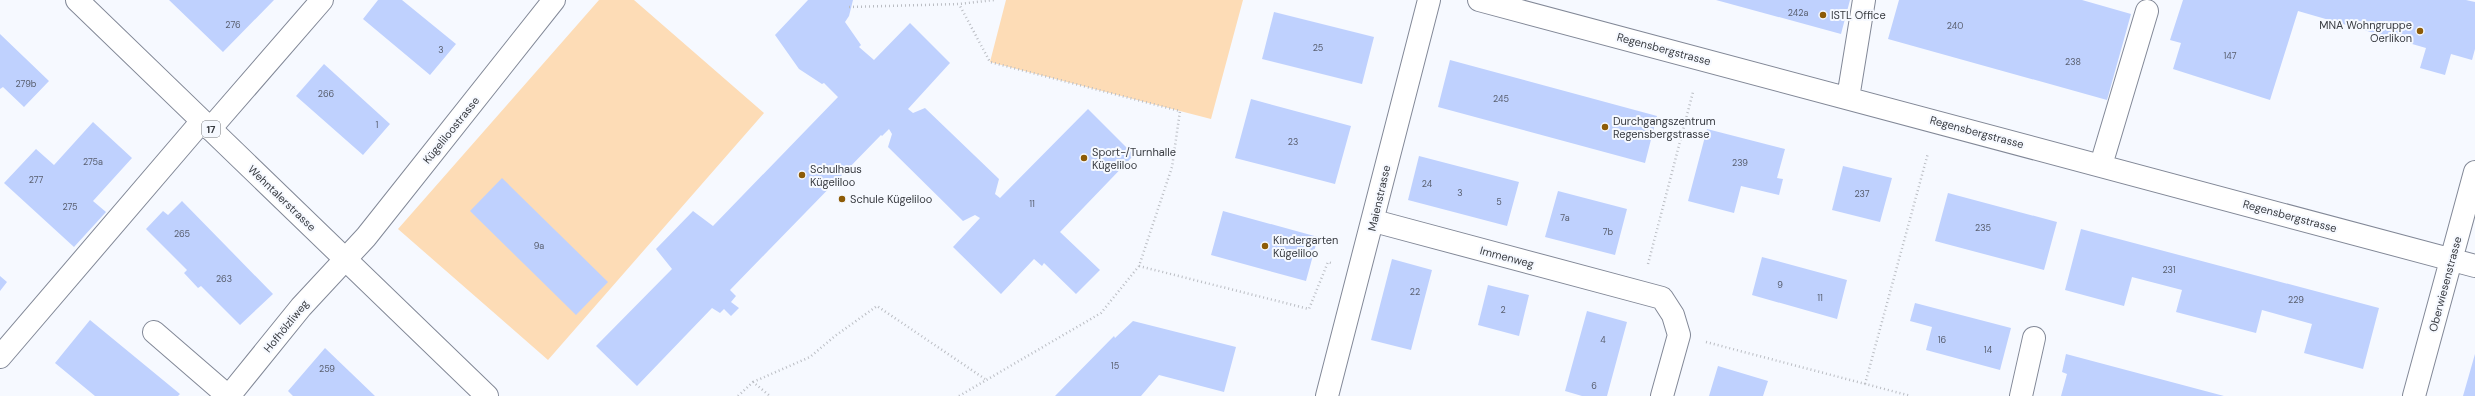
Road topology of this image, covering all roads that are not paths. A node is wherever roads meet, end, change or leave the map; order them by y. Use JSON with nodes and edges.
{"nodes":[{"id":1,"x":77,"y":0,"type":"edge"},
{"id":2,"x":322,"y":0,"type":"edge"},
{"id":3,"x":554,"y":0,"type":"edge"},
{"id":4,"x":1429,"y":0,"type":"edge"},
{"id":5,"x":1479,"y":0,"type":"edge"},
{"id":6,"x":1864,"y":0,"type":"edge"},
{"id":7,"x":2147,"y":12,"type":"dead end"},
{"id":8,"x":1848,"y":98,"type":"junction"},
{"id":9,"x":206,"y":125,"type":"junction"},
{"id":10,"x":2101,"y":165,"type":"junction"},
{"id":11,"x":2475,"y":172,"type":"edge"},
{"id":12,"x":1374,"y":221,"type":"junction"},
{"id":13,"x":345,"y":258,"type":"junction"},
{"id":14,"x":2451,"y":259,"type":"junction"},
{"id":15,"x":2475,"y":266,"type":"edge"},
{"id":16,"x":154,"y":332,"type":"dead end"},
{"id":17,"x":2034,"y":338,"type":"dead end"},
{"id":18,"x":0,"y":357,"type":"edge"},
{"id":19,"x":228,"y":396,"type":"edge"},
{"id":20,"x":487,"y":396,"type":"edge"},
{"id":21,"x":1327,"y":396,"type":"edge"},
{"id":22,"x":1662,"y":396,"type":"edge"},
{"id":23,"x":2021,"y":396,"type":"edge"},
{"id":24,"x":2414,"y":396,"type":"edge"}],
"edges":[{"from":1,"to":9,"type":"street","name":"Wehntalerstrasse","number":"17"},
{"from":2,"to":9,"type":"street"},
{"from":3,"to":13,"type":"street","name":"Kügeliloostrasse"},
{"from":4,"to":12,"type":"street","name":"Maienstrasse"},
{"from":5,"to":8,"type":"street","name":"Regensbergstrasse"},
{"from":6,"to":8,"type":"street"},
{"from":7,"to":10,"type":"street"},
{"from":8,"to":10,"type":"street","name":"Regensbergstrasse"},
{"from":9,"to":13,"type":"street","name":"Wehntalerstrasse","number":"17"},
{"from":9,"to":18,"type":"street"},
{"from":10,"to":14,"type":"street","name":"Regensbergstrasse"},
{"from":11,"to":14,"type":"street","name":"Oberwiesenstrasse"},
{"from":12,"to":21,"type":"street","name":"Maienstrasse"},
{"from":12,"to":22,"type":"street","name":"Immenweg"},
{"from":13,"to":19,"type":"street","name":"Hofhölzliweg"},
{"from":13,"to":20,"type":"street","name":"Wehntalerstrasse","number":"17"},
{"from":14,"to":15,"type":"street","name":"Regensbergstrasse"},
{"from":14,"to":24,"type":"street","name":"Oberwiesenstrasse"},
{"from":16,"to":19,"type":"street"},
{"from":17,"to":23,"type":"street"}]}
